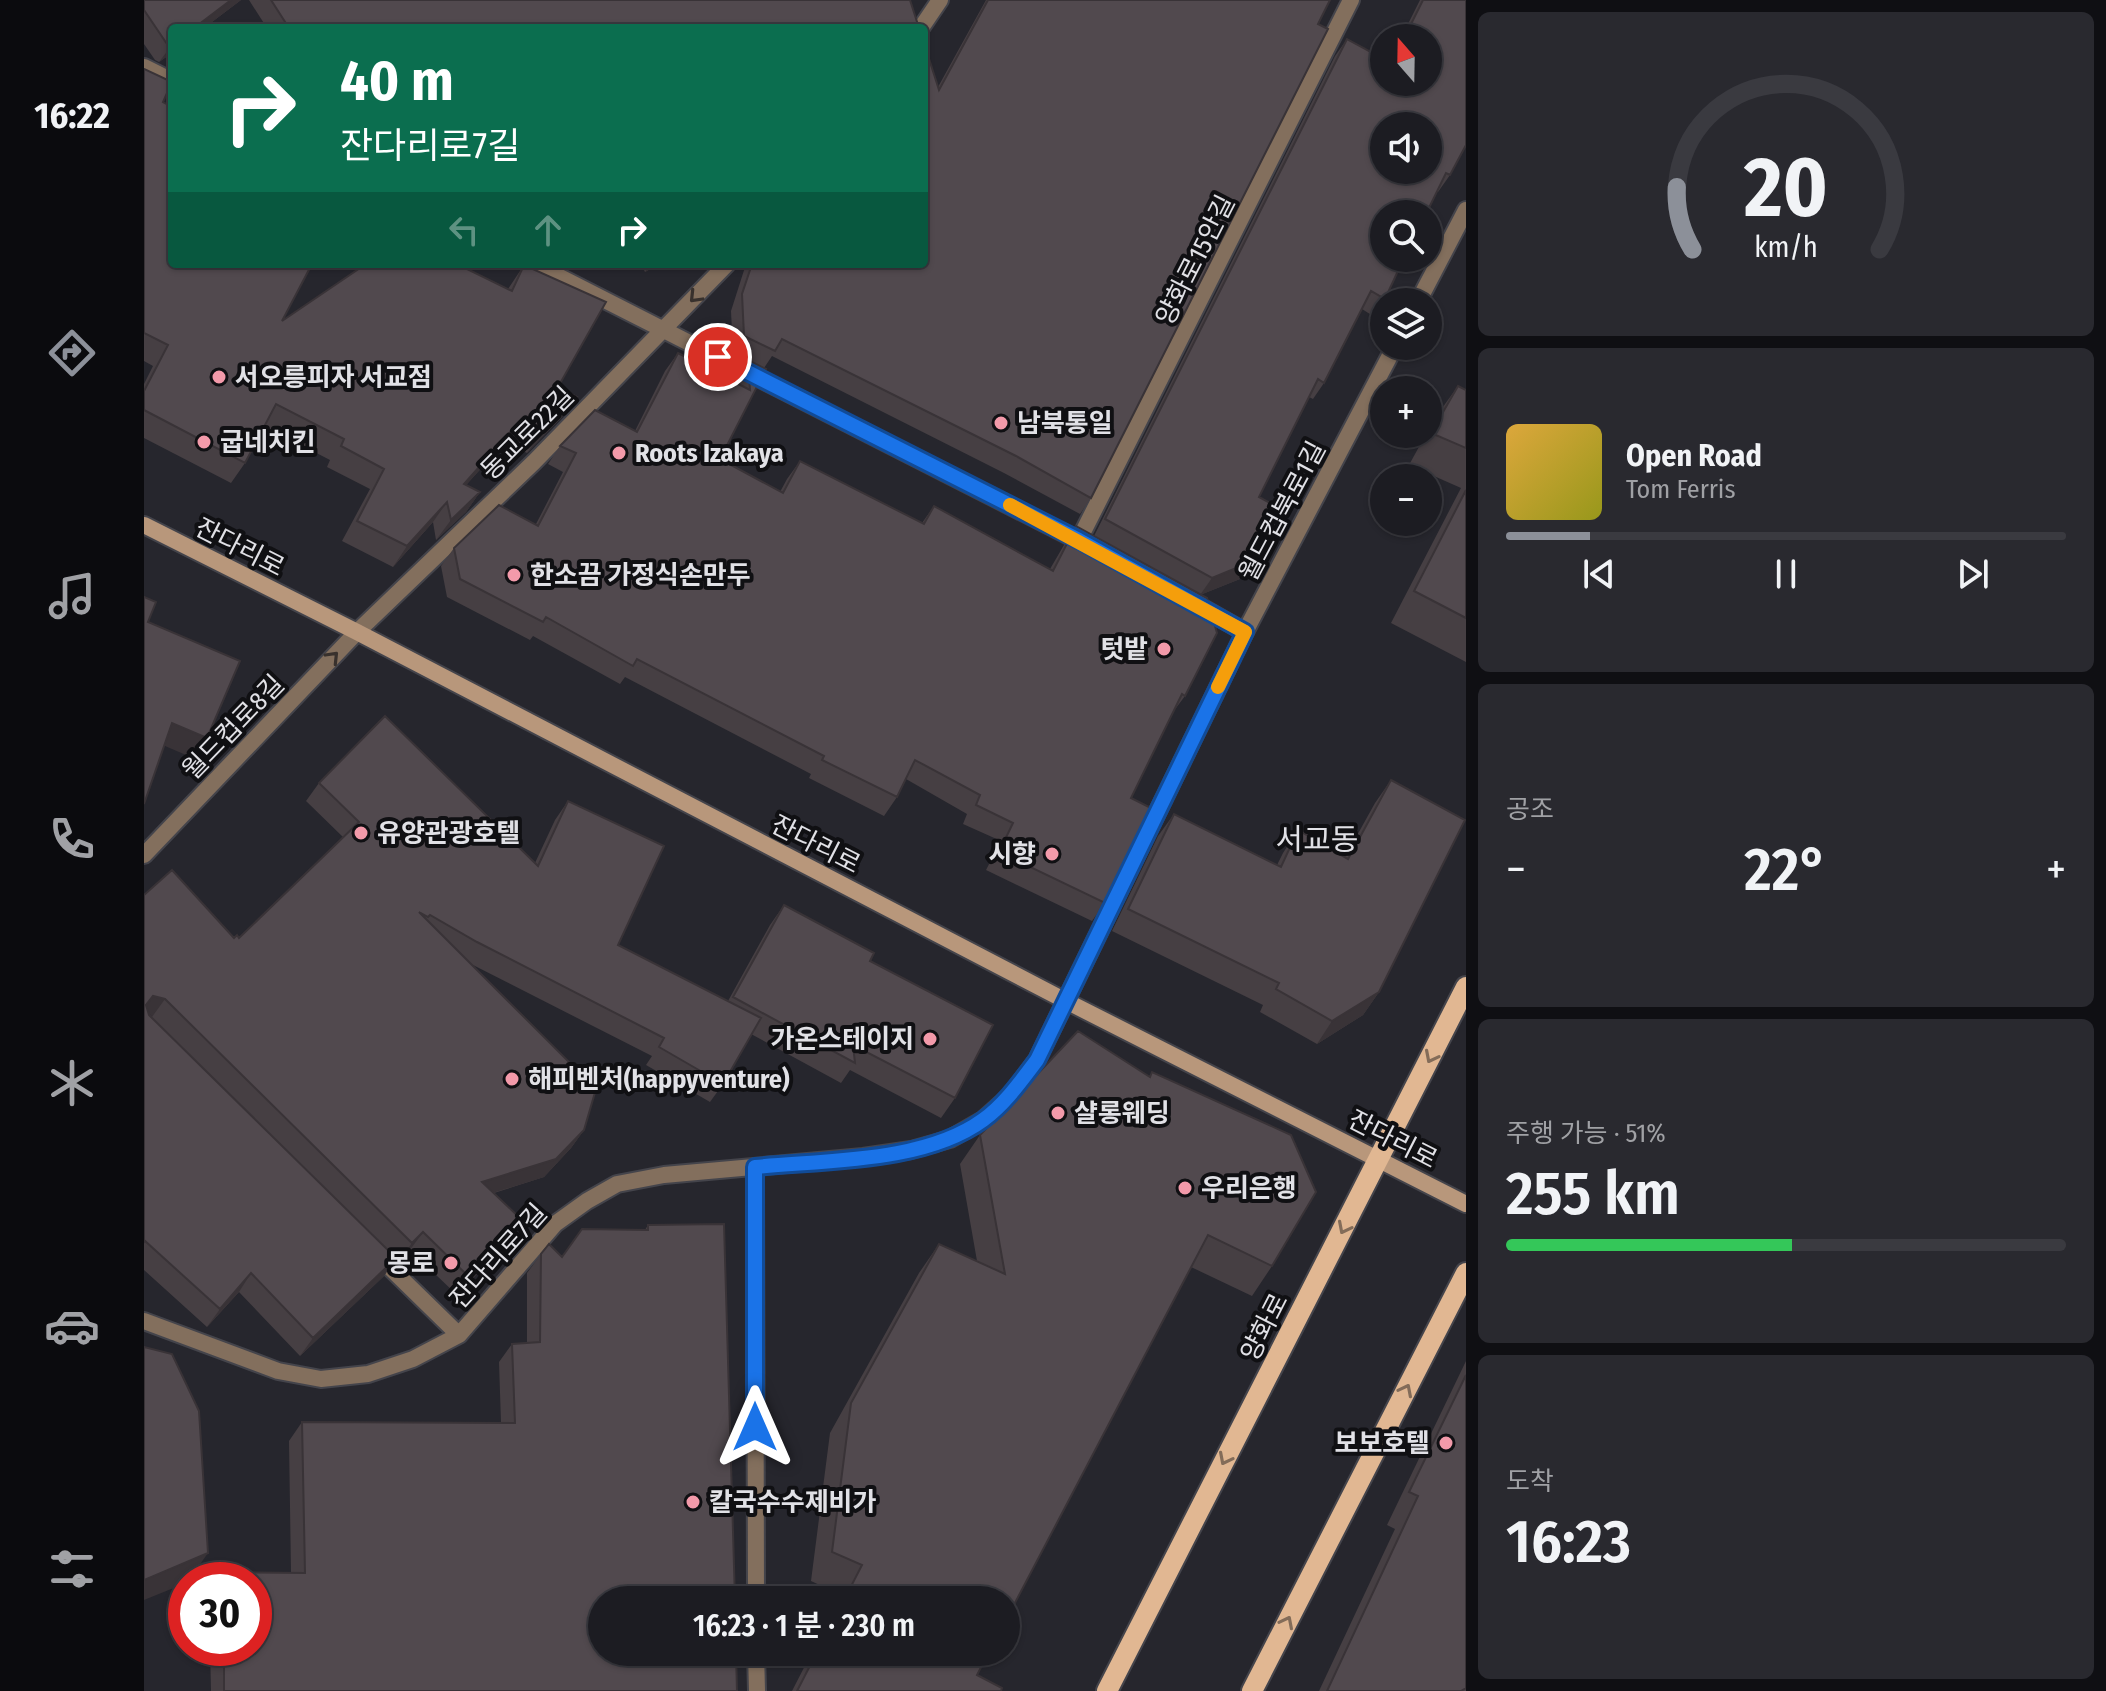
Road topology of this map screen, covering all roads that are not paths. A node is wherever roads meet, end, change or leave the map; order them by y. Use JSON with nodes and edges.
{"nodes":[{"id":1,"x":940,"y":0,"type":"edge"},
{"id":2,"x":1351,"y":0,"type":"edge"},
{"id":3,"x":924,"y":24,"type":"edge"},
{"id":4,"x":144,"y":67,"type":"edge"},
{"id":5,"x":168,"y":79,"type":"edge"},
{"id":6,"x":1466,"y":210,"type":"edge"},
{"id":7,"x":542,"y":268,"type":"edge"},
{"id":8,"x":723,"y":268,"type":"edge"},
{"id":9,"x":1425,"y":288,"type":"edge"},
{"id":10,"x":664,"y":330,"type":"junction"},
{"id":11,"x":1388,"y":360,"type":"edge"},
{"id":12,"x":144,"y":525,"type":"edge"},
{"id":13,"x":1079,"y":540,"type":"junction"},
{"id":14,"x":1107,"y":555,"type":"edge"},
{"id":15,"x":1176,"y":594,"type":"edge"},
{"id":16,"x":357,"y":632,"type":"junction"},
{"id":17,"x":1245,"y":632,"type":"junction"},
{"id":18,"x":144,"y":855,"type":"edge"},
{"id":19,"x":1466,"y":987,"type":"edge"},
{"id":20,"x":1064,"y":1000,"type":"junction"},
{"id":21,"x":1379,"y":1158,"type":"junction"},
{"id":22,"x":755,"y":1167,"type":"junction"},
{"id":23,"x":1466,"y":1204,"type":"edge"},
{"id":24,"x":358,"y":1236,"type":"edge"},
{"id":25,"x":1466,"y":1273,"type":"edge"},
{"id":26,"x":144,"y":1321,"type":"edge"},
{"id":27,"x":459,"y":1335,"type":"junction"},
{"id":28,"x":756,"y":1586,"type":"edge"},
{"id":29,"x":756,"y":1666,"type":"edge"},
{"id":30,"x":757,"y":1691,"type":"edge"},
{"id":31,"x":1107,"y":1691,"type":"edge"},
{"id":32,"x":1252,"y":1691,"type":"edge"}],
"edges":[{"from":1,"to":3,"type":"street"},
{"from":2,"to":13,"type":"street","name":"양화로15안길"},
{"from":4,"to":5,"type":"street"},
{"from":6,"to":9,"type":"street"},
{"from":7,"to":10,"type":"street"},
{"from":8,"to":10,"type":"street","name":"동교로22길","one_way":true},
{"from":10,"to":13,"type":"street"},
{"from":10,"to":16,"type":"street","name":"동교로22길"},
{"from":11,"to":17,"type":"street","name":"월드컵북로1길"},
{"from":12,"to":16,"type":"street","name":"잔다리로"},
{"from":13,"to":14,"type":"street"},
{"from":15,"to":17,"type":"street"},
{"from":18,"to":16,"type":"street","name":"월드컵로8길","one_way":true},
{"from":16,"to":20,"type":"street","name":"잔다리로"},
{"from":17,"to":20,"type":"street","name":"월드컵북로1길"},
{"from":19,"to":21,"type":"main road","name":"양화로","one_way":true},
{"from":20,"to":21,"type":"street","name":"잔다리로"},
{"from":20,"to":22,"type":"street","name":"잔다리로7길"},
{"from":21,"to":23,"type":"street","name":"잔다리로"},
{"from":21,"to":31,"type":"main road","name":"양화로","one_way":true},
{"from":22,"to":27,"type":"street","name":"잔다리로7길"},
{"from":22,"to":28,"type":"street"},
{"from":24,"to":27,"type":"street"},
{"from":32,"to":25,"type":"main road","one_way":true},
{"from":26,"to":27,"type":"street","name":"잔다리로7길"},
{"from":29,"to":30,"type":"street"}]}
